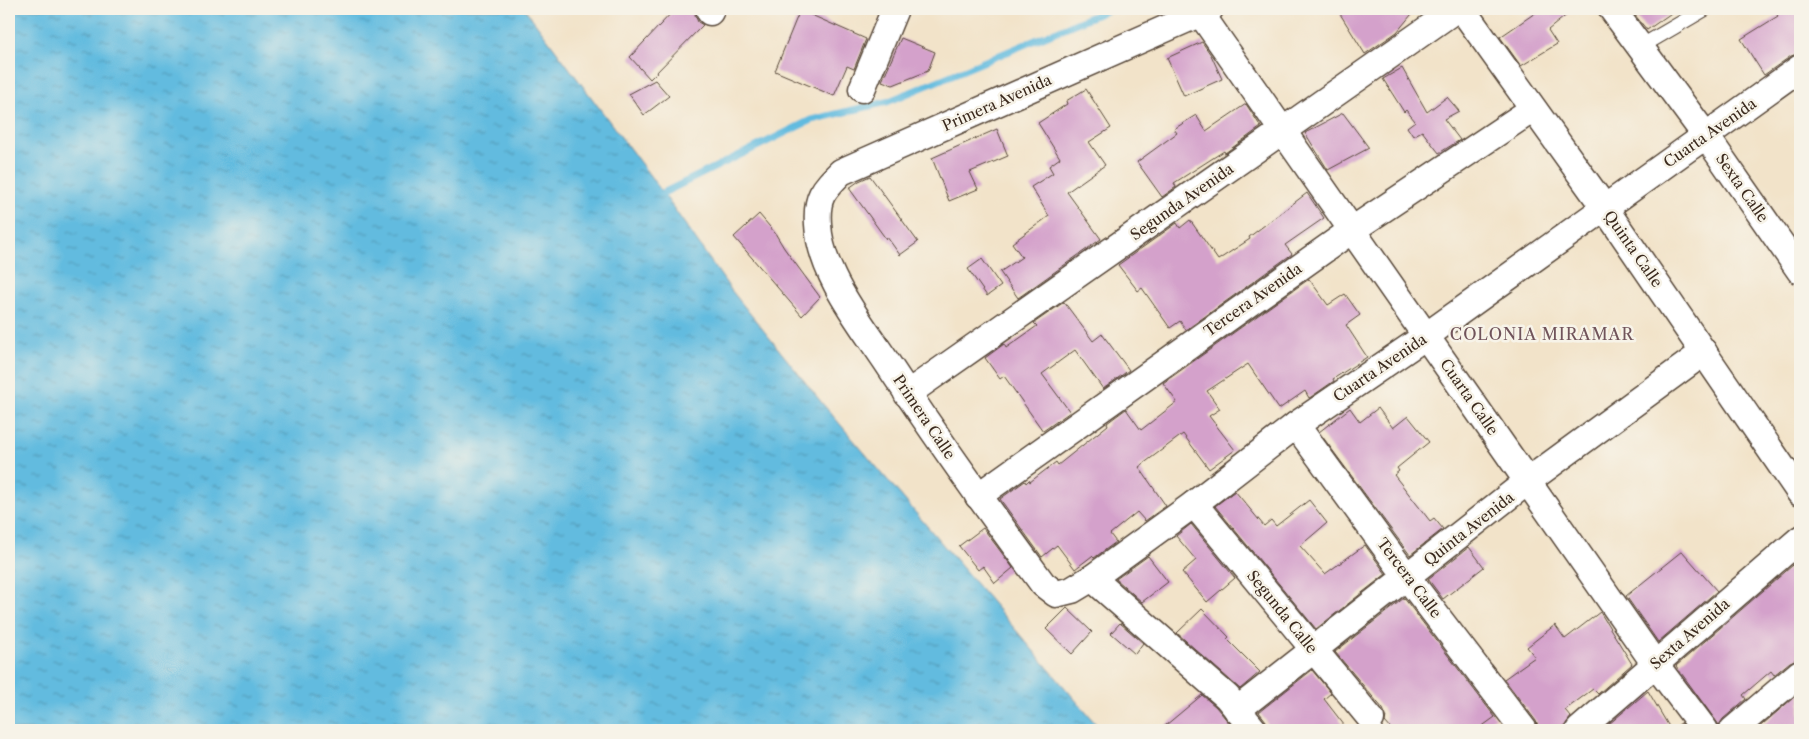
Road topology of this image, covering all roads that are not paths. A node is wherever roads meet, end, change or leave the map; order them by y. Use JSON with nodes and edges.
{"nodes":[{"id":1,"x":895,"y":9,"type":"edge"},
{"id":2,"x":1456,"y":9,"type":"edge"},
{"id":3,"x":1462,"y":9,"type":"edge"},
{"id":4,"x":1612,"y":9,"type":"edge"},
{"id":5,"x":1705,"y":9,"type":"edge"},
{"id":6,"x":1206,"y":11,"type":"edge"},
{"id":7,"x":1686,"y":13,"type":"edge"},
{"id":8,"x":1640,"y":47,"type":"junction"},
{"id":9,"x":1800,"y":68,"type":"edge"},
{"id":10,"x":862,"y":89,"type":"dead end"},
{"id":11,"x":1533,"y":110,"type":"junction"},
{"id":12,"x":1283,"y":131,"type":"junction"},
{"id":13,"x":1706,"y":136,"type":"junction"},
{"id":14,"x":1604,"y":207,"type":"junction"},
{"id":15,"x":818,"y":226,"type":"joint"},
{"id":16,"x":1352,"y":230,"type":"junction"},
{"id":17,"x":1800,"y":270,"type":"edge"},
{"id":18,"x":1426,"y":336,"type":"junction"},
{"id":19,"x":1704,"y":352,"type":"junction"},
{"id":20,"x":907,"y":394,"type":"junction"},
{"id":21,"x":1296,"y":425,"type":"junction"},
{"id":22,"x":1528,"y":482,"type":"junction"},
{"id":23,"x":1800,"y":493,"type":"edge"},
{"id":24,"x":978,"y":496,"type":"junction"},
{"id":25,"x":1194,"y":504,"type":"junction"},
{"id":26,"x":1800,"y":539,"type":"edge"},
{"id":27,"x":1407,"y":577,"type":"junction"},
{"id":28,"x":1092,"y":578,"type":"junction"},
{"id":29,"x":1056,"y":594,"type":"joint"},
{"id":30,"x":1313,"y":649,"type":"junction"},
{"id":31,"x":1656,"y":664,"type":"junction"},
{"id":32,"x":1800,"y":672,"type":"edge"},
{"id":33,"x":1237,"y":710,"type":"junction"},
{"id":34,"x":1371,"y":719,"type":"dead end"},
{"id":35,"x":1254,"y":730,"type":"edge"},
{"id":36,"x":1524,"y":730,"type":"edge"},
{"id":37,"x":1579,"y":730,"type":"edge"},
{"id":38,"x":1705,"y":730,"type":"edge"},
{"id":39,"x":1733,"y":730,"type":"edge"}],
"edges":[{"from":1,"to":10,"type":"street"},
{"from":2,"to":12,"type":"street","name":"Segunda Avenida"},
{"from":3,"to":11,"type":"street","name":"Quinta Calle"},
{"from":4,"to":8,"type":"street","name":"Sexta Calle"},
{"from":5,"to":7,"type":"lane"},
{"from":6,"to":12,"type":"street","name":"Cuarta Calle"},
{"from":6,"to":15,"type":"street","name":"Primera Avenida"},
{"from":7,"to":8,"type":"lane"},
{"from":8,"to":13,"type":"street","name":"Sexta Calle"},
{"from":9,"to":13,"type":"street","name":"Cuarta Avenida"},
{"from":11,"to":14,"type":"street","name":"Quinta Calle"},
{"from":11,"to":16,"type":"street","name":"Tercera Avenida"},
{"from":12,"to":16,"type":"street","name":"Cuarta Calle"},
{"from":12,"to":20,"type":"street","name":"Segunda Avenida"},
{"from":13,"to":14,"type":"street","name":"Cuarta Avenida"},
{"from":13,"to":17,"type":"street","name":"Sexta Calle"},
{"from":14,"to":18,"type":"street","name":"Cuarta Avenida"},
{"from":14,"to":19,"type":"street","name":"Quinta Calle"},
{"from":15,"to":20,"type":"street","name":"Primera Calle"},
{"from":16,"to":18,"type":"street","name":"Cuarta Calle"},
{"from":16,"to":24,"type":"street","name":"Tercera Avenida"},
{"from":18,"to":21,"type":"street","name":"Cuarta Avenida"},
{"from":18,"to":22,"type":"street","name":"Cuarta Calle"},
{"from":19,"to":22,"type":"street","name":"Quinta Avenida"},
{"from":19,"to":23,"type":"street","name":"Quinta Calle"},
{"from":20,"to":24,"type":"street","name":"Primera Calle"},
{"from":21,"to":25,"type":"street","name":"Cuarta Avenida"},
{"from":21,"to":27,"type":"street","name":"Tercera Calle"},
{"from":22,"to":27,"type":"street","name":"Quinta Avenida"},
{"from":22,"to":31,"type":"street","name":"Cuarta Calle"},
{"from":24,"to":29,"type":"street","name":"Primera Calle"},
{"from":25,"to":28,"type":"street","name":"Cuarta Avenida"},
{"from":25,"to":30,"type":"street","name":"Segunda Calle"},
{"from":26,"to":31,"type":"street","name":"Sexta Avenida"},
{"from":27,"to":30,"type":"street","name":"Quinta Avenida"},
{"from":27,"to":36,"type":"street","name":"Tercera Calle"},
{"from":28,"to":29,"type":"street","name":"Cuarta Avenida"},
{"from":28,"to":33,"type":"street"},
{"from":30,"to":33,"type":"street","name":"Quinta Avenida"},
{"from":30,"to":34,"type":"street","name":"Segunda Calle"},
{"from":31,"to":37,"type":"street","name":"Sexta Avenida"},
{"from":31,"to":38,"type":"street","name":"Cuarta Calle"},
{"from":32,"to":39,"type":"street"},
{"from":33,"to":35,"type":"street"}]}
